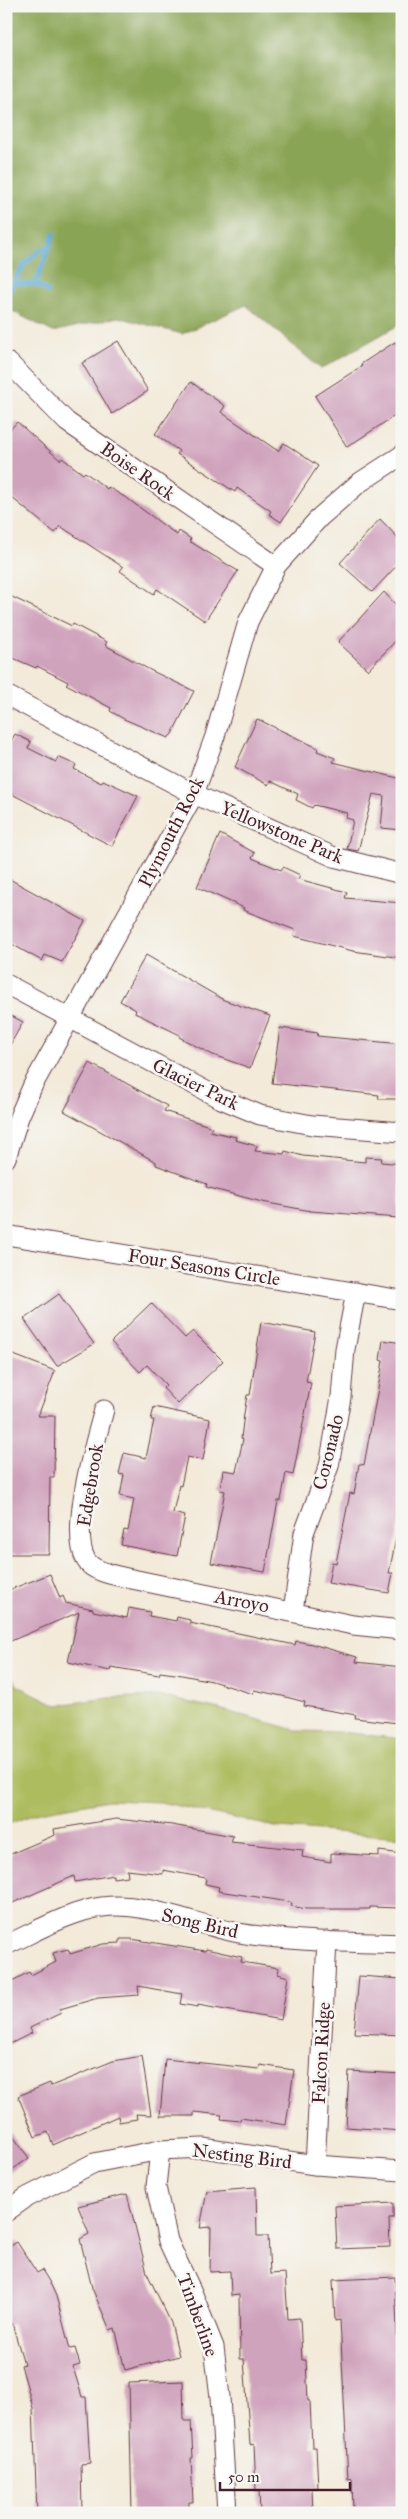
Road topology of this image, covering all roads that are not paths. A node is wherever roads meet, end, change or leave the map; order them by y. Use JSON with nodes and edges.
{"nodes":[{"id":1,"x":9,"y":363,"type":"dead end"},
{"id":2,"x":400,"y":459,"type":"edge"},
{"id":3,"x":276,"y":566,"type":"junction"},
{"id":4,"x":6,"y":695,"type":"edge"},
{"id":5,"x":194,"y":794,"type":"junction"},
{"id":6,"x":402,"y":874,"type":"edge"},
{"id":7,"x":6,"y":984,"type":"edge"},
{"id":8,"x":69,"y":1019,"type":"junction"},
{"id":9,"x":402,"y":1132,"type":"edge"},
{"id":10,"x":6,"y":1158,"type":"edge"},
{"id":11,"x":6,"y":1234,"type":"edge"},
{"id":12,"x":356,"y":1292,"type":"junction"},
{"id":13,"x":402,"y":1300,"type":"edge"},
{"id":14,"x":104,"y":1410,"type":"dead end"},
{"id":15,"x":86,"y":1561,"type":"joint"},
{"id":16,"x":293,"y":1611,"type":"junction"},
{"id":17,"x":402,"y":1630,"type":"edge"},
{"id":18,"x":327,"y":1941,"type":"junction"},
{"id":19,"x":402,"y":1944,"type":"edge"},
{"id":20,"x":6,"y":1945,"type":"edge"},
{"id":21,"x":160,"y":2150,"type":"junction"},
{"id":22,"x":316,"y":2165,"type":"junction"},
{"id":23,"x":402,"y":2171,"type":"edge"},
{"id":24,"x":6,"y":2212,"type":"edge"},
{"id":25,"x":227,"y":2513,"type":"edge"}],
"edges":[{"from":1,"to":3,"type":"street","name":"Boise Rock"},
{"from":2,"to":3,"type":"street","name":"Plymouth Rock"},
{"from":3,"to":5,"type":"street","name":"Plymouth Rock"},
{"from":4,"to":5,"type":"street","name":"Yellowstone Park"},
{"from":5,"to":6,"type":"street","name":"Yellowstone Park"},
{"from":5,"to":8,"type":"street","name":"Plymouth Rock"},
{"from":7,"to":8,"type":"street","name":"Glacier Park"},
{"from":8,"to":9,"type":"street","name":"Glacier Park"},
{"from":8,"to":10,"type":"street","name":"Plymouth Rock"},
{"from":11,"to":12,"type":"street","name":"Four Seasons Circle"},
{"from":12,"to":13,"type":"street","name":"Four Seasons Circle"},
{"from":12,"to":16,"type":"street","name":"Coronado"},
{"from":14,"to":15,"type":"street","name":"Edgebrook"},
{"from":15,"to":16,"type":"street","name":"Arroyo"},
{"from":16,"to":17,"type":"street","name":"Arroyo"},
{"from":18,"to":19,"type":"street","name":"Song Bird"},
{"from":18,"to":20,"type":"street","name":"Song Bird"},
{"from":18,"to":22,"type":"street","name":"Falcon Ridge"},
{"from":21,"to":22,"type":"street","name":"Nesting Bird"},
{"from":21,"to":24,"type":"street","name":"Nesting Bird"},
{"from":21,"to":25,"type":"street","name":"Timberline"},
{"from":22,"to":23,"type":"street","name":"Nesting Bird"}]}
